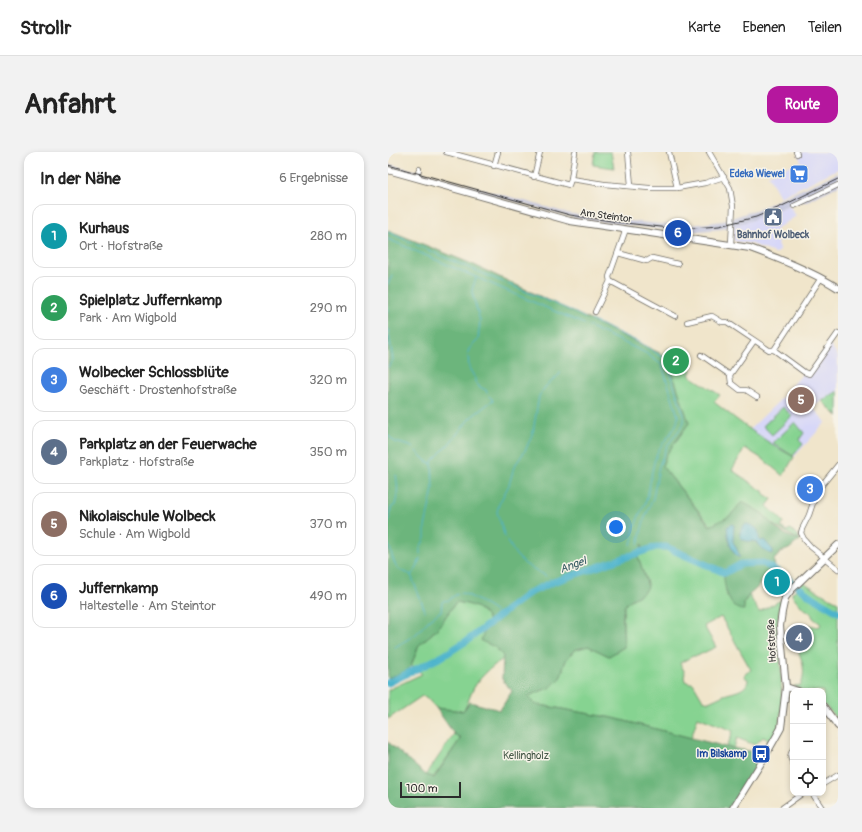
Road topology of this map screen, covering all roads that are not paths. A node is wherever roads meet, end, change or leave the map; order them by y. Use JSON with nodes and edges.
{"nodes":[{"id":1,"x":446,"y":152,"type":"edge"},
{"id":2,"x":498,"y":152,"type":"edge"},
{"id":3,"x":540,"y":152,"type":"edge"},
{"id":4,"x":575,"y":152,"type":"edge"},
{"id":5,"x":628,"y":152,"type":"edge"},
{"id":6,"x":669,"y":152,"type":"edge"},
{"id":7,"x":709,"y":152,"type":"edge"},
{"id":8,"x":454,"y":153,"type":"edge"},
{"id":9,"x":494,"y":166,"type":"junction"},
{"id":10,"x":419,"y":169,"type":"dead end"},
{"id":11,"x":388,"y":170,"type":"edge"},
{"id":12,"x":534,"y":177,"type":"junction"},
{"id":13,"x":724,"y":177,"type":"junction"},
{"id":14,"x":417,"y":178,"type":"junction"},
{"id":15,"x":571,"y":179,"type":"junction"},
{"id":16,"x":631,"y":185,"type":"junction"},
{"id":17,"x":838,"y":185,"type":"edge"},
{"id":18,"x":677,"y":188,"type":"junction"},
{"id":19,"x":794,"y":206,"type":"dead end"},
{"id":20,"x":626,"y":230,"type":"junction"},
{"id":21,"x":731,"y":244,"type":"junction"},
{"id":22,"x":618,"y":253,"type":"junction"},
{"id":23,"x":678,"y":264,"type":"dead end"},
{"id":24,"x":821,"y":278,"type":"junction"},
{"id":25,"x":610,"y":281,"type":"junction"},
{"id":26,"x":838,"y":288,"type":"edge"},
{"id":27,"x":595,"y":312,"type":"dead end"},
{"id":28,"x":675,"y":316,"type":"dead end"},
{"id":29,"x":687,"y":322,"type":"dead end"},
{"id":30,"x":838,"y":333,"type":"edge"},
{"id":31,"x":754,"y":341,"type":"junction"},
{"id":32,"x":774,"y":350,"type":"junction"},
{"id":33,"x":701,"y":355,"type":"dead end"},
{"id":34,"x":730,"y":375,"type":"junction"},
{"id":35,"x":757,"y":397,"type":"dead end"},
{"id":36,"x":838,"y":465,"type":"edge"},
{"id":37,"x":838,"y":545,"type":"edge"},
{"id":38,"x":824,"y":558,"type":"junction"},
{"id":39,"x":838,"y":569,"type":"edge"},
{"id":40,"x":786,"y":687,"type":"junction"},
{"id":41,"x":790,"y":688,"type":"edge"},
{"id":42,"x":826,"y":710,"type":"edge"},
{"id":43,"x":838,"y":726,"type":"edge"},
{"id":44,"x":838,"y":775,"type":"edge"},
{"id":45,"x":826,"y":782,"type":"edge"},
{"id":46,"x":799,"y":796,"type":"edge"},
{"id":47,"x":814,"y":796,"type":"edge"},
{"id":48,"x":733,"y":808,"type":"edge"},
{"id":49,"x":782,"y":808,"type":"edge"},
{"id":50,"x":822,"y":808,"type":"edge"}],
"edges":[{"from":1,"to":8,"type":"street"},
{"from":2,"to":9,"type":"street"},
{"from":3,"to":12,"type":"street"},
{"from":4,"to":15,"type":"street"},
{"from":5,"to":16,"type":"street"},
{"from":6,"to":18,"type":"street"},
{"from":7,"to":13,"type":"street"},
{"from":8,"to":9,"type":"street"},
{"from":9,"to":12,"type":"street"},
{"from":10,"to":14,"type":"street"},
{"from":11,"to":14,"type":"street","name":"Am Steintor"},
{"from":12,"to":15,"type":"street"},
{"from":13,"to":18,"type":"street"},
{"from":13,"to":21,"type":"street"},
{"from":14,"to":20,"type":"street","name":"Am Steintor"},
{"from":15,"to":16,"type":"street"},
{"from":16,"to":18,"type":"street"},
{"from":17,"to":19,"type":"street"},
{"from":20,"to":21,"type":"street","name":"Am Steintor"},
{"from":20,"to":22,"type":"street"},
{"from":21,"to":24,"type":"street","name":"Am Steintor"},
{"from":22,"to":23,"type":"street"},
{"from":22,"to":25,"type":"street"},
{"from":24,"to":26,"type":"street","name":"Am Steintor"},
{"from":24,"to":32,"type":"street"},
{"from":25,"to":27,"type":"street"},
{"from":25,"to":28,"type":"street"},
{"from":29,"to":31,"type":"street"},
{"from":30,"to":32,"type":"street"},
{"from":31,"to":32,"type":"street"},
{"from":31,"to":34,"type":"street"},
{"from":33,"to":34,"type":"street"},
{"from":34,"to":35,"type":"street"},
{"from":36,"to":38,"type":"street"},
{"from":37,"to":38,"type":"street","name":"Hofstraße"},
{"from":38,"to":39,"type":"street"},
{"from":38,"to":40,"type":"street","name":"Hofstraße"},
{"from":40,"to":41,"type":"street"},
{"from":40,"to":48,"type":"street","name":"Hofstraße"},
{"from":42,"to":43,"type":"street"},
{"from":44,"to":45,"type":"street"},
{"from":46,"to":49,"type":"street"},
{"from":47,"to":50,"type":"street"}]}
